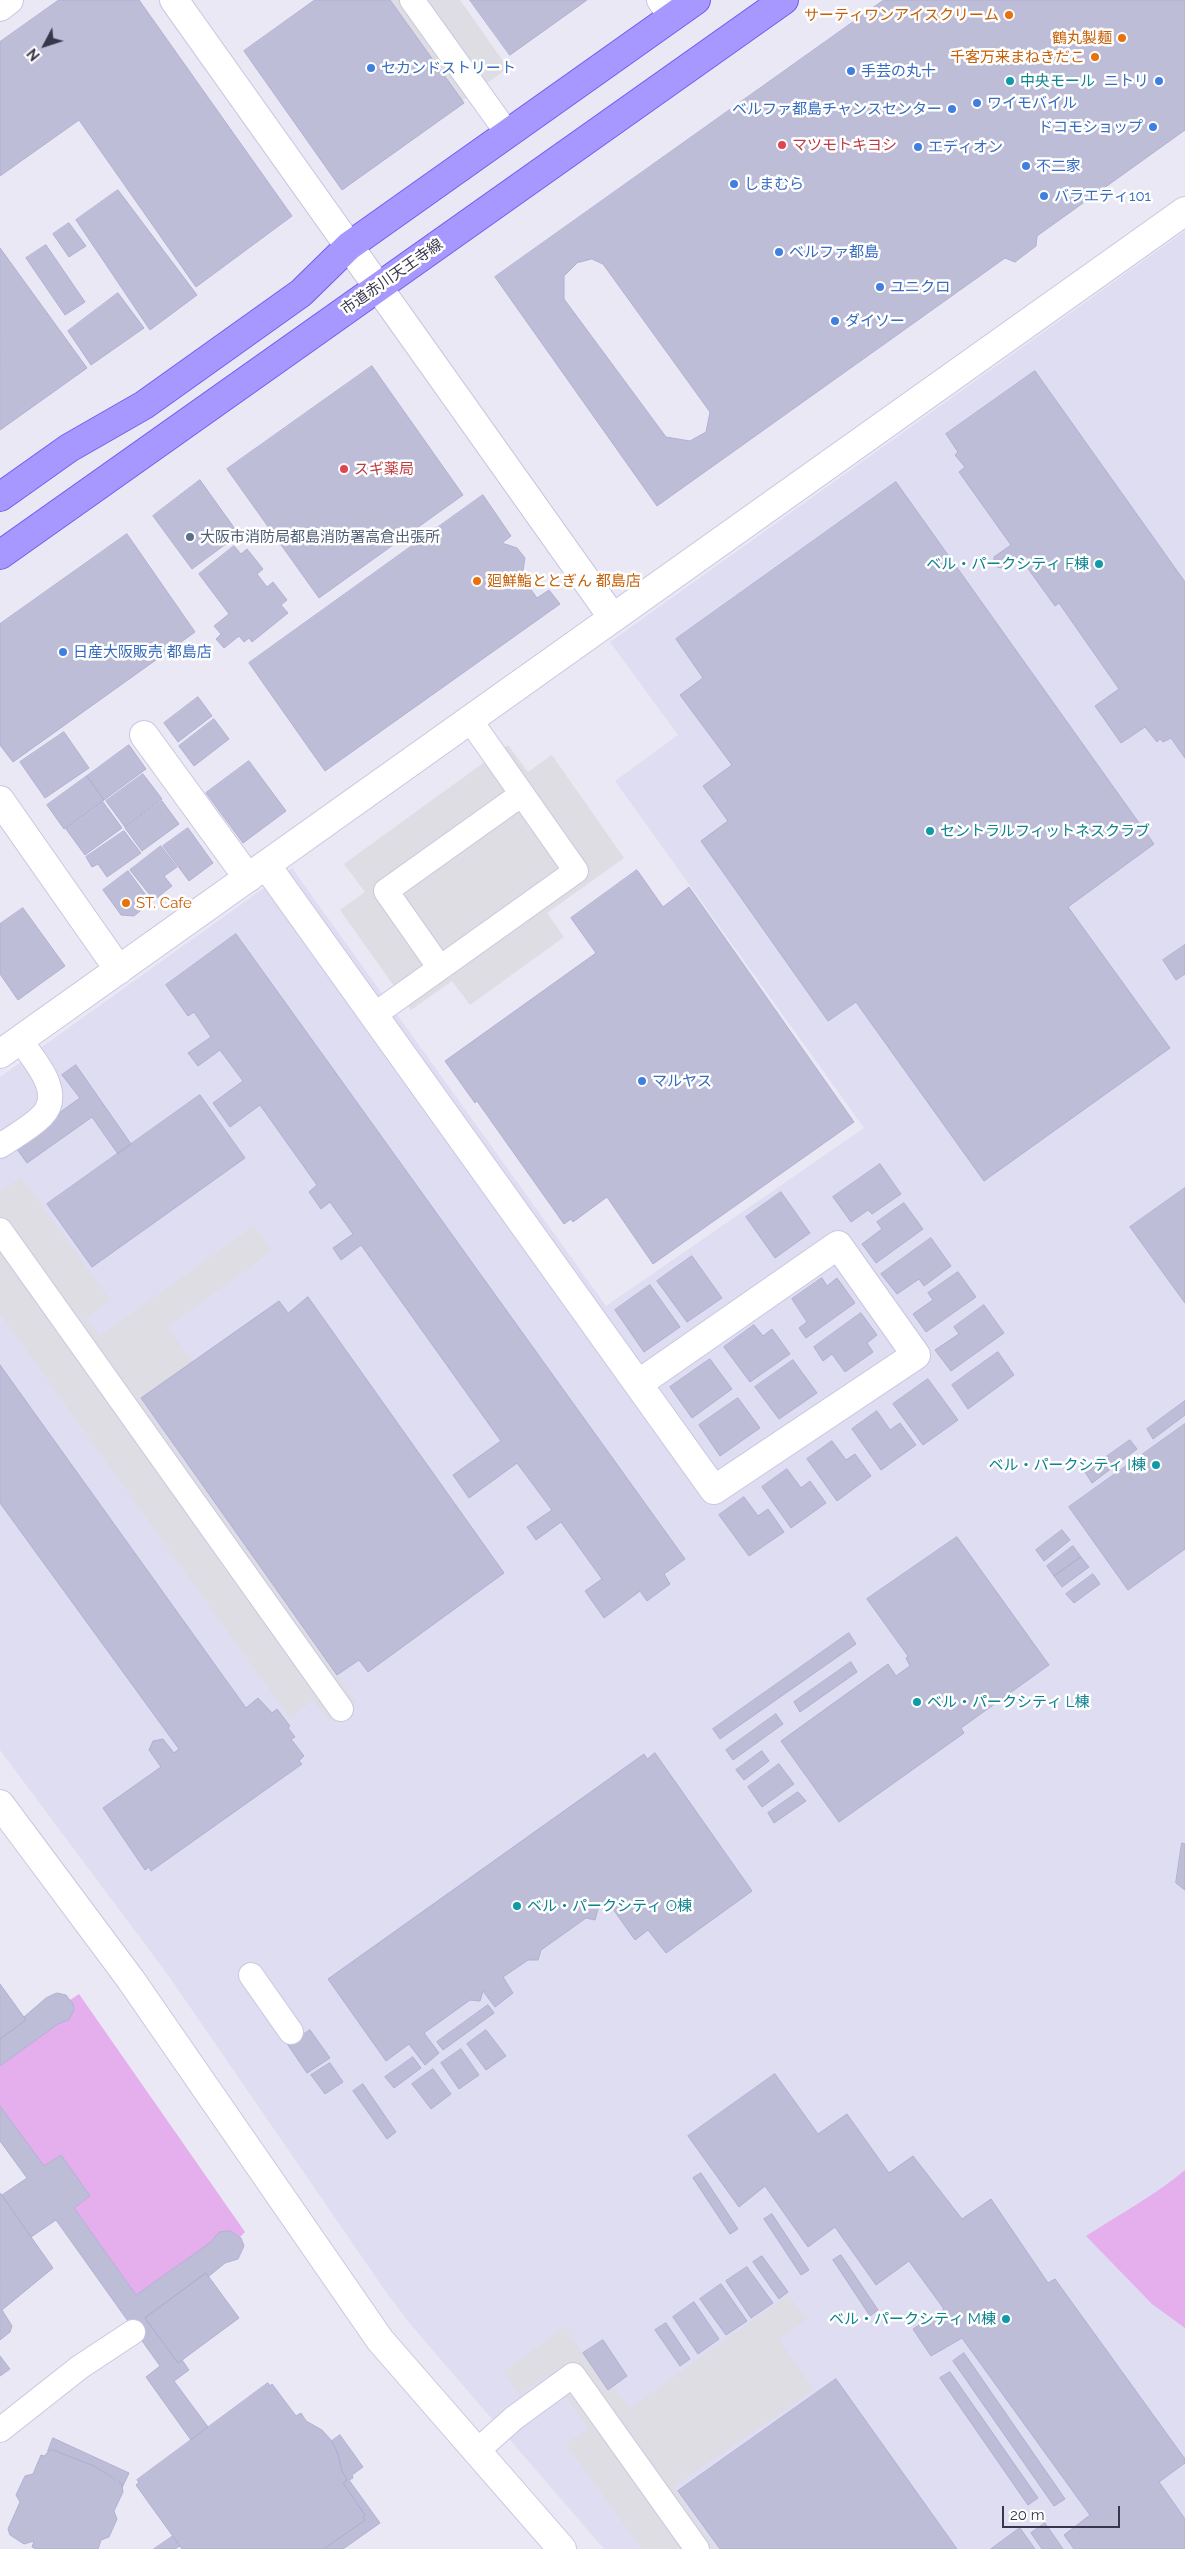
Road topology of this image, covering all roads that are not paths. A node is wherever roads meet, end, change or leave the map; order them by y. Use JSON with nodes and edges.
{"nodes":[{"id":1,"x":9,"y":0,"type":"edge"},
{"id":2,"x":174,"y":0,"type":"edge"},
{"id":3,"x":412,"y":0,"type":"edge"},
{"id":4,"x":696,"y":0,"type":"edge"},
{"id":5,"x":784,"y":0,"type":"edge"},
{"id":6,"x":0,"y":7,"type":"edge"},
{"id":7,"x":665,"y":9,"type":"edge"},
{"id":8,"x":508,"y":134,"type":"junction"},
{"id":9,"x":1185,"y":210,"type":"edge"},
{"id":10,"x":349,"y":246,"type":"junction"},
{"id":11,"x":378,"y":287,"type":"junction"},
{"id":12,"x":0,"y":497,"type":"edge"},
{"id":13,"x":0,"y":555,"type":"edge"},
{"id":14,"x":613,"y":618,"type":"junction"},
{"id":15,"x":470,"y":720,"type":"junction"},
{"id":16,"x":144,"y":735,"type":"dead end"},
{"id":17,"x":522,"y":794,"type":"junction"},
{"id":18,"x":0,"y":800,"type":"edge"},
{"id":19,"x":257,"y":871,"type":"junction"},
{"id":20,"x":440,"y":968,"type":"junction"},
{"id":21,"x":119,"y":970,"type":"junction"},
{"id":22,"x":374,"y":1015,"type":"junction"},
{"id":23,"x":10,"y":1047,"type":"edge"},
{"id":24,"x":0,"y":1146,"type":"edge"},
{"id":25,"x":0,"y":1230,"type":"edge"},
{"id":26,"x":638,"y":1384,"type":"junction"},
{"id":27,"x":341,"y":1709,"type":"dead end"},
{"id":28,"x":0,"y":1804,"type":"edge"},
{"id":29,"x":251,"y":1975,"type":"dead end"},
{"id":30,"x":291,"y":2032,"type":"dead end"},
{"id":31,"x":133,"y":2332,"type":"dead end"},
{"id":32,"x":0,"y":2430,"type":"edge"},
{"id":33,"x":477,"y":2450,"type":"junction"},
{"id":34,"x":562,"y":2549,"type":"edge"},
{"id":35,"x":697,"y":2549,"type":"edge"}],
"edges":[{"from":1,"to":6,"type":"street"},
{"from":2,"to":10,"type":"street"},
{"from":3,"to":8,"type":"lane"},
{"from":4,"to":7,"type":"main road"},
{"from":5,"to":11,"type":"main road","name":"市道赤川天王寺線"},
{"from":7,"to":8,"type":"main road"},
{"from":8,"to":10,"type":"main road"},
{"from":9,"to":14,"type":"street"},
{"from":10,"to":11,"type":"street"},
{"from":10,"to":12,"type":"main road"},
{"from":11,"to":13,"type":"main road","name":"市道赤川天王寺線"},
{"from":11,"to":14,"type":"street"},
{"from":14,"to":15,"type":"street"},
{"from":15,"to":17,"type":"lane"},
{"from":15,"to":19,"type":"street"},
{"from":16,"to":19,"type":"street"},
{"from":17,"to":20,"type":"lane"},
{"from":17,"to":20,"type":"lane"},
{"from":18,"to":21,"type":"street"},
{"from":19,"to":21,"type":"street"},
{"from":19,"to":22,"type":"street"},
{"from":20,"to":22,"type":"lane"},
{"from":21,"to":23,"type":"street"},
{"from":22,"to":26,"type":"street"},
{"from":23,"to":24,"type":"lane"},
{"from":25,"to":27,"type":"lane"},
{"from":26,"to":26,"type":"street"},
{"from":28,"to":33,"type":"street"},
{"from":29,"to":30,"type":"lane"},
{"from":31,"to":32,"type":"lane"},
{"from":33,"to":34,"type":"street"},
{"from":33,"to":35,"type":"lane"}]}
